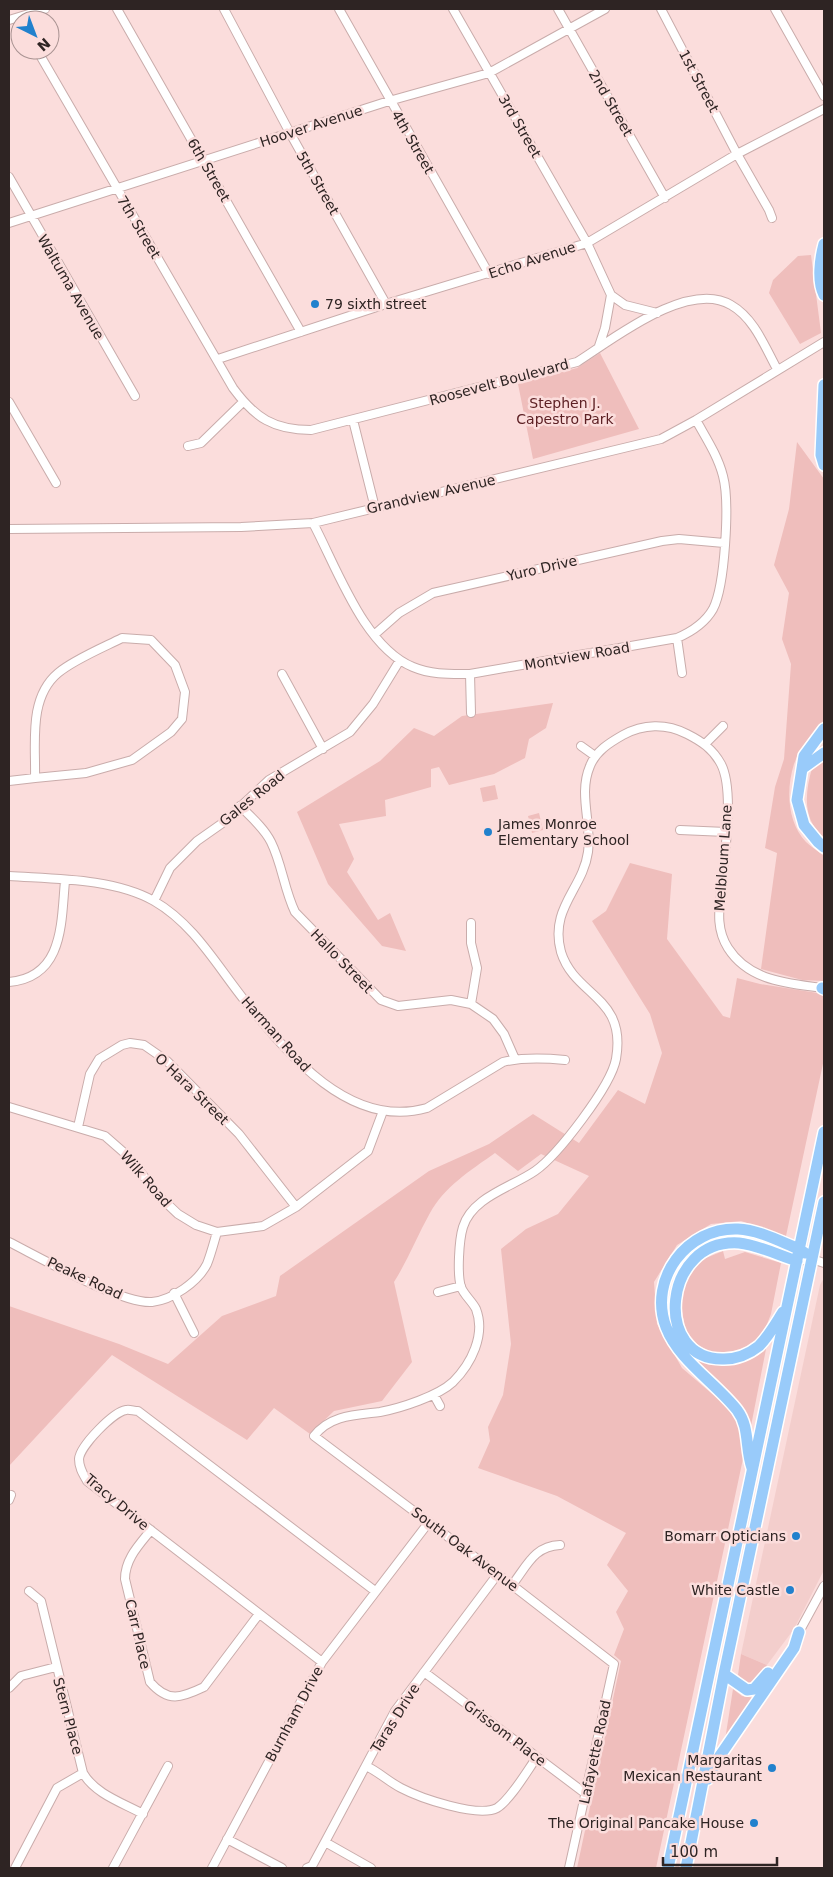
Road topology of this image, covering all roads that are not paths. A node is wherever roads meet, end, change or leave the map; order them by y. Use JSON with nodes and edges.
{"nodes":[{"id":1,"x":117,"y":9,"type":"edge"},
{"id":2,"x":224,"y":9,"type":"edge"},
{"id":3,"x":339,"y":9,"type":"edge"},
{"id":4,"x":453,"y":9,"type":"edge"},
{"id":5,"x":558,"y":9,"type":"edge"},
{"id":6,"x":604,"y":9,"type":"edge"},
{"id":7,"x":661,"y":9,"type":"edge"},
{"id":8,"x":775,"y":9,"type":"edge"},
{"id":9,"x":569,"y":29,"type":"junction"},
{"id":10,"x":43,"y":60,"type":"edge"},
{"id":11,"x":489,"y":73,"type":"junction"},
{"id":12,"x":824,"y":96,"type":"edge"},
{"id":13,"x":389,"y":101,"type":"junction"},
{"id":14,"x":824,"y":109,"type":"edge"},
{"id":15,"x":290,"y":133,"type":"junction"},
{"id":16,"x":737,"y":154,"type":"junction"},
{"id":17,"x":204,"y":160,"type":"junction"},
{"id":18,"x":9,"y":177,"type":"edge"},
{"id":19,"x":116,"y":188,"type":"junction"},
{"id":20,"x":665,"y":198,"type":"junction"},
{"id":21,"x":30,"y":216,"type":"junction"},
{"id":22,"x":772,"y":218,"type":"dead end"},
{"id":23,"x":9,"y":223,"type":"edge"},
{"id":24,"x":587,"y":243,"type":"junction"},
{"id":25,"x":824,"y":244,"type":"edge"},
{"id":26,"x":489,"y":274,"type":"junction"},
{"id":27,"x":824,"y":295,"type":"edge"},
{"id":28,"x":611,"y":296,"type":"junction"},
{"id":29,"x":386,"y":304,"type":"junction"},
{"id":30,"x":657,"y":313,"type":"junction"},
{"id":31,"x":301,"y":332,"type":"junction"},
{"id":32,"x":824,"y":342,"type":"edge"},
{"id":33,"x":599,"y":346,"type":"junction"},
{"id":34,"x":218,"y":359,"type":"junction"},
{"id":35,"x":777,"y":369,"type":"junction"},
{"id":36,"x":824,"y":385,"type":"edge"},
{"id":37,"x":135,"y":396,"type":"dead end"},
{"id":38,"x":9,"y":402,"type":"edge"},
{"id":39,"x":243,"y":402,"type":"junction"},
{"id":40,"x":353,"y":420,"type":"junction"},
{"id":41,"x":696,"y":420,"type":"junction"},
{"id":42,"x":188,"y":446,"type":"dead end"},
{"id":43,"x":824,"y":465,"type":"edge"},
{"id":44,"x":56,"y":483,"type":"dead end"},
{"id":45,"x":375,"y":508,"type":"junction"},
{"id":46,"x":312,"y":523,"type":"junction"},
{"id":47,"x":9,"y":529,"type":"edge"},
{"id":48,"x":724,"y":543,"type":"junction"},
{"id":49,"x":374,"y":635,"type":"junction"},
{"id":50,"x":677,"y":638,"type":"junction"},
{"id":51,"x":400,"y":660,"type":"junction"},
{"id":52,"x":682,"y":672,"type":"dead end"},
{"id":53,"x":282,"y":674,"type":"dead end"},
{"id":54,"x":470,"y":674,"type":"junction"},
{"id":55,"x":471,"y":713,"type":"dead end"},
{"id":56,"x":723,"y":726,"type":"dead end"},
{"id":57,"x":824,"y":729,"type":"edge"},
{"id":58,"x":705,"y":744,"type":"junction"},
{"id":59,"x":581,"y":746,"type":"dead end"},
{"id":60,"x":323,"y":749,"type":"junction"},
{"id":61,"x":824,"y":752,"type":"edge"},
{"id":62,"x":595,"y":756,"type":"junction"},
{"id":63,"x":803,"y":768,"type":"junction"},
{"id":64,"x":35,"y":778,"type":"junction"},
{"id":65,"x":9,"y":781,"type":"edge"},
{"id":66,"x":240,"y":806,"type":"junction"},
{"id":67,"x":680,"y":830,"type":"dead end"},
{"id":68,"x":726,"y":832,"type":"junction"},
{"id":69,"x":824,"y":847,"type":"edge"},
{"id":70,"x":9,"y":876,"type":"edge"},
{"id":71,"x":65,"y":880,"type":"junction"},
{"id":72,"x":154,"y":901,"type":"junction"},
{"id":73,"x":471,"y":923,"type":"dead end"},
{"id":74,"x":9,"y":982,"type":"edge"},
{"id":75,"x":824,"y":988,"type":"edge"},
{"id":76,"x":470,"y":1004,"type":"junction"},
{"id":77,"x":515,"y":1059,"type":"junction"},
{"id":78,"x":565,"y":1060,"type":"dead end"},
{"id":79,"x":9,"y":1107,"type":"edge"},
{"id":80,"x":383,"y":1111,"type":"junction"},
{"id":81,"x":78,"y":1127,"type":"junction"},
{"id":82,"x":824,"y":1132,"type":"edge"},
{"id":83,"x":824,"y":1202,"type":"edge"},
{"id":84,"x":296,"y":1207,"type":"junction"},
{"id":85,"x":218,"y":1232,"type":"junction"},
{"id":86,"x":9,"y":1242,"type":"edge"},
{"id":87,"x":800,"y":1249,"type":"junction"},
{"id":88,"x":812,"y":1260,"type":"junction"},
{"id":89,"x":797,"y":1261,"type":"junction"},
{"id":90,"x":824,"y":1263,"type":"edge"},
{"id":91,"x":461,"y":1286,"type":"junction"},
{"id":92,"x":438,"y":1292,"type":"dead end"},
{"id":93,"x":174,"y":1293,"type":"junction"},
{"id":94,"x":787,"y":1306,"type":"junction"},
{"id":95,"x":194,"y":1333,"type":"dead end"},
{"id":96,"x":434,"y":1394,"type":"junction"},
{"id":97,"x":440,"y":1406,"type":"dead end"},
{"id":98,"x":314,"y":1436,"type":"joint"},
{"id":99,"x":752,"y":1469,"type":"junction"},
{"id":100,"x":430,"y":1522,"type":"junction"},
{"id":101,"x":151,"y":1530,"type":"junction"},
{"id":102,"x":560,"y":1545,"type":"dead end"},
{"id":103,"x":497,"y":1575,"type":"junction"},
{"id":104,"x":512,"y":1584,"type":"junction"},
{"id":105,"x":824,"y":1586,"type":"edge"},
{"id":106,"x":29,"y":1591,"type":"dead end"},
{"id":107,"x":375,"y":1591,"type":"junction"},
{"id":108,"x":259,"y":1614,"type":"junction"},
{"id":109,"x":799,"y":1632,"type":"junction"},
{"id":110,"x":322,"y":1662,"type":"junction"},
{"id":111,"x":614,"y":1664,"type":"joint"},
{"id":112,"x":56,"y":1667,"type":"junction"},
{"id":113,"x":424,"y":1672,"type":"junction"},
{"id":114,"x":724,"y":1674,"type":"junction"},
{"id":115,"x":9,"y":1688,"type":"edge"},
{"id":116,"x":537,"y":1757,"type":"junction"},
{"id":117,"x":168,"y":1766,"type":"dead end"},
{"id":118,"x":366,"y":1766,"type":"junction"},
{"id":119,"x":83,"y":1773,"type":"junction"},
{"id":120,"x":702,"y":1789,"type":"junction"},
{"id":121,"x":586,"y":1794,"type":"junction"},
{"id":122,"x":143,"y":1814,"type":"junction"},
{"id":123,"x":227,"y":1840,"type":"junction"},
{"id":124,"x":325,"y":1842,"type":"junction"},
{"id":125,"x":15,"y":1868,"type":"edge"},
{"id":126,"x":114,"y":1868,"type":"edge"},
{"id":127,"x":212,"y":1868,"type":"edge"},
{"id":128,"x":282,"y":1868,"type":"edge"},
{"id":129,"x":306,"y":1868,"type":"edge"},
{"id":130,"x":371,"y":1868,"type":"edge"},
{"id":131,"x":570,"y":1868,"type":"edge"},
{"id":132,"x":668,"y":1868,"type":"edge"},
{"id":133,"x":686,"y":1868,"type":"edge"}],
"edges":[{"from":1,"to":17,"type":"street","name":"6th Street"},
{"from":2,"to":15,"type":"street","name":"5th Street"},
{"from":3,"to":13,"type":"street","name":"4th Street"},
{"from":4,"to":11,"type":"street","name":"3rd Street"},
{"from":5,"to":9,"type":"street","name":"2nd Street"},
{"from":6,"to":9,"type":"street","name":"Hoover Avenue"},
{"from":7,"to":16,"type":"street","name":"1st Street"},
{"from":8,"to":12,"type":"street"},
{"from":9,"to":11,"type":"street","name":"Hoover Avenue"},
{"from":9,"to":20,"type":"street","name":"2nd Street"},
{"from":10,"to":19,"type":"street","name":"7th Street"},
{"from":11,"to":13,"type":"street","name":"Hoover Avenue"},
{"from":11,"to":24,"type":"street","name":"3rd Street"},
{"from":13,"to":15,"type":"street","name":"Hoover Avenue"},
{"from":13,"to":26,"type":"street","name":"4th Street"},
{"from":14,"to":16,"type":"street","name":"Echo Avenue"},
{"from":15,"to":17,"type":"street","name":"Hoover Avenue"},
{"from":15,"to":29,"type":"street","name":"5th Street"},
{"from":16,"to":20,"type":"street","name":"Echo Avenue"},
{"from":16,"to":22,"type":"street","name":"1st Street"},
{"from":17,"to":19,"type":"street","name":"Hoover Avenue"},
{"from":17,"to":31,"type":"street","name":"6th Street"},
{"from":18,"to":21,"type":"street","name":"Waltuma Avenue"},
{"from":19,"to":21,"type":"street","name":"Hoover Avenue"},
{"from":19,"to":34,"type":"street","name":"7th Street"},
{"from":20,"to":24,"type":"street","name":"Echo Avenue"},
{"from":21,"to":23,"type":"street","name":"Hoover Avenue"},
{"from":21,"to":37,"type":"street","name":"Waltuma Avenue"},
{"from":24,"to":26,"type":"street","name":"Echo Avenue"},
{"from":24,"to":28,"type":"street","name":"3rd Street"},
{"from":25,"to":27,"type":"highway"},
{"from":26,"to":29,"type":"street","name":"Echo Avenue"},
{"from":28,"to":30,"type":"street"},
{"from":28,"to":33,"type":"street"},
{"from":29,"to":31,"type":"street","name":"Echo Avenue"},
{"from":30,"to":33,"type":"street","name":"Roosevelt Boulevard"},
{"from":30,"to":35,"type":"street","name":"Roosevelt Boulevard"},
{"from":31,"to":34,"type":"street","name":"Echo Avenue"},
{"from":32,"to":35,"type":"street","name":"Grandview Avenue"},
{"from":33,"to":40,"type":"street","name":"Roosevelt Boulevard"},
{"from":34,"to":39,"type":"street","name":"7th Street"},
{"from":35,"to":41,"type":"street","name":"Grandview Avenue"},
{"from":36,"to":43,"type":"highway"},
{"from":38,"to":44,"type":"street"},
{"from":39,"to":40,"type":"street","name":"Roosevelt Boulevard"},
{"from":39,"to":42,"type":"street"},
{"from":40,"to":45,"type":"street"},
{"from":41,"to":45,"type":"street","name":"Grandview Avenue"},
{"from":41,"to":48,"type":"street","name":"Montview Road"},
{"from":45,"to":46,"type":"street","name":"Grandview Avenue"},
{"from":46,"to":47,"type":"street","name":"Grandview Avenue"},
{"from":46,"to":49,"type":"street","name":"Montview Road"},
{"from":48,"to":49,"type":"street","name":"Yuro Drive"},
{"from":48,"to":50,"type":"street","name":"Montview Road"},
{"from":49,"to":51,"type":"street","name":"Montview Road"},
{"from":50,"to":52,"type":"street"},
{"from":50,"to":54,"type":"street","name":"Montview Road"},
{"from":51,"to":54,"type":"street","name":"Montview Road"},
{"from":51,"to":60,"type":"street","name":"Gales Road"},
{"from":53,"to":60,"type":"street"},
{"from":54,"to":55,"type":"street"},
{"from":56,"to":58,"type":"street"},
{"from":57,"to":63,"type":"highway"},
{"from":58,"to":62,"type":"street","name":"Melbloum Lane"},
{"from":58,"to":68,"type":"street","name":"Melbloum Lane"},
{"from":59,"to":62,"type":"street"},
{"from":60,"to":66,"type":"street","name":"Gales Road"},
{"from":61,"to":63,"type":"highway"},
{"from":62,"to":91,"type":"street","name":"Melbloum Lane"},
{"from":63,"to":69,"type":"highway"},
{"from":64,"to":64,"type":"street"},
{"from":64,"to":65,"type":"street"},
{"from":66,"to":72,"type":"street","name":"Gales Road"},
{"from":66,"to":76,"type":"street","name":"Hallo Street"},
{"from":67,"to":68,"type":"street"},
{"from":68,"to":75,"type":"street","name":"Melbloum Lane"},
{"from":70,"to":71,"type":"street","name":"Harman Road"},
{"from":71,"to":72,"type":"street","name":"Harman Road"},
{"from":71,"to":74,"type":"street"},
{"from":72,"to":80,"type":"street","name":"Harman Road"},
{"from":73,"to":76,"type":"street"},
{"from":76,"to":77,"type":"street","name":"Hallo Street"},
{"from":77,"to":78,"type":"street","name":"Harman Road"},
{"from":77,"to":80,"type":"street","name":"Harman Road"},
{"from":79,"to":81,"type":"street","name":"Wilk Road"},
{"from":80,"to":84,"type":"street","name":"Wilk Road"},
{"from":81,"to":84,"type":"street","name":"O Hara Street"},
{"from":81,"to":85,"type":"street","name":"Wilk Road"},
{"from":82,"to":87,"type":"highway"},
{"from":83,"to":88,"type":"highway"},
{"from":84,"to":85,"type":"street","name":"Wilk Road"},
{"from":85,"to":93,"type":"street","name":"Peake Road"},
{"from":86,"to":93,"type":"street","name":"Peake Road"},
{"from":87,"to":88,"type":"highway"},
{"from":87,"to":89,"type":"highway"},
{"from":87,"to":99,"type":"highway"},
{"from":88,"to":89,"type":"street"},
{"from":88,"to":90,"type":"street"},
{"from":88,"to":114,"type":"highway"},
{"from":89,"to":94,"type":"highway"},
{"from":89,"to":94,"type":"highway"},
{"from":91,"to":92,"type":"street"},
{"from":91,"to":96,"type":"street","name":"Melbloum Lane"},
{"from":93,"to":95,"type":"street"},
{"from":94,"to":99,"type":"highway"},
{"from":96,"to":97,"type":"street"},
{"from":96,"to":98,"type":"street","name":"Melbloum Lane"},
{"from":98,"to":100,"type":"street","name":"South Oak Avenue"},
{"from":99,"to":132,"type":"highway"},
{"from":100,"to":103,"type":"street","name":"South Oak Avenue"},
{"from":100,"to":107,"type":"street","name":"Burnham Drive"},
{"from":101,"to":107,"type":"street","name":"Tracy Drive"},
{"from":101,"to":108,"type":"street","name":"Tracy Drive"},
{"from":101,"to":108,"type":"street","name":"Carr Place"},
{"from":102,"to":104,"type":"street"},
{"from":103,"to":104,"type":"street","name":"South Oak Avenue"},
{"from":103,"to":113,"type":"street","name":"Taras Drive"},
{"from":104,"to":111,"type":"street","name":"South Oak Avenue"},
{"from":105,"to":109,"type":"street"},
{"from":106,"to":112,"type":"street","name":"Stern Place"},
{"from":107,"to":110,"type":"street","name":"Burnham Drive"},
{"from":108,"to":110,"type":"street","name":"Tracy Drive"},
{"from":109,"to":114,"type":"highway"},
{"from":109,"to":120,"type":"highway"},
{"from":110,"to":123,"type":"street","name":"Burnham Drive"},
{"from":111,"to":121,"type":"street","name":"Lafayette Road"},
{"from":112,"to":115,"type":"street"},
{"from":112,"to":119,"type":"street","name":"Stern Place"},
{"from":113,"to":116,"type":"street","name":"Grissom Place"},
{"from":113,"to":118,"type":"street","name":"Taras Drive"},
{"from":114,"to":120,"type":"highway"},
{"from":116,"to":118,"type":"street"},
{"from":116,"to":121,"type":"street","name":"Grissom Place"},
{"from":117,"to":122,"type":"street"},
{"from":118,"to":124,"type":"street","name":"Taras Drive"},
{"from":119,"to":122,"type":"street","name":"Stern Place"},
{"from":119,"to":125,"type":"street"},
{"from":120,"to":133,"type":"highway"},
{"from":121,"to":131,"type":"street","name":"Lafayette Road"},
{"from":122,"to":126,"type":"street"},
{"from":123,"to":127,"type":"street","name":"Burnham Drive"},
{"from":123,"to":128,"type":"street"},
{"from":124,"to":129,"type":"street","name":"Taras Drive"},
{"from":124,"to":130,"type":"street"}]}
